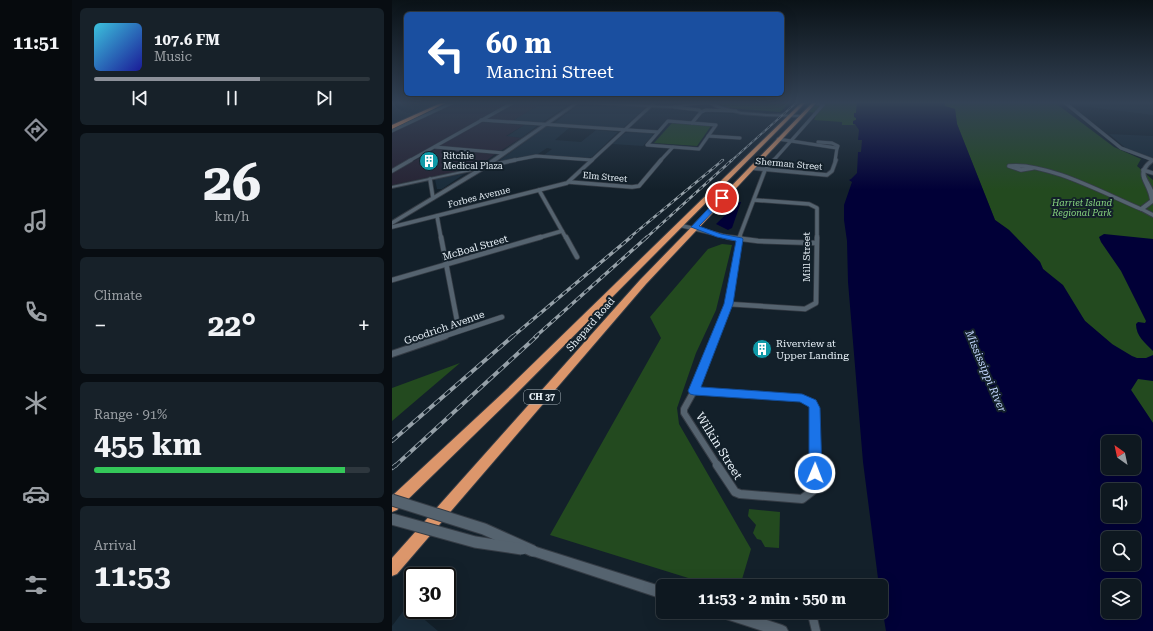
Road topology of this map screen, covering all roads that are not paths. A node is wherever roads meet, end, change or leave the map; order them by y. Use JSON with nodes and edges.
{"nodes":[{"id":1,"x":462,"y":131,"type":"edge"},
{"id":2,"x":536,"y":131,"type":"edge"},
{"id":3,"x":622,"y":131,"type":"edge"},
{"id":4,"x":649,"y":131,"type":"edge"},
{"id":5,"x":711,"y":131,"type":"edge"},
{"id":6,"x":773,"y":131,"type":"edge"},
{"id":7,"x":785,"y":131,"type":"edge"},
{"id":8,"x":799,"y":131,"type":"edge"},
{"id":9,"x":1100,"y":131,"type":"edge"},
{"id":10,"x":658,"y":132,"type":"joint"},
{"id":11,"x":708,"y":136,"type":"junction"},
{"id":12,"x":740,"y":138,"type":"dead end"},
{"id":13,"x":778,"y":139,"type":"junction"},
{"id":14,"x":791,"y":141,"type":"junction"},
{"id":15,"x":434,"y":147,"type":"junction"},
{"id":16,"x":673,"y":147,"type":"junction"},
{"id":17,"x":504,"y":153,"type":"junction"},
{"id":18,"x":592,"y":160,"type":"junction"},
{"id":19,"x":1153,"y":160,"type":"edge"},
{"id":20,"x":482,"y":168,"type":"junction"},
{"id":21,"x":751,"y":168,"type":"junction"},
{"id":22,"x":1033,"y":168,"type":"junction"},
{"id":23,"x":766,"y":170,"type":"junction"},
{"id":24,"x":1143,"y":170,"type":"junction"},
{"id":25,"x":392,"y":171,"type":"edge"},
{"id":26,"x":1153,"y":173,"type":"edge"},
{"id":27,"x":430,"y":179,"type":"junction"},
{"id":28,"x":568,"y":182,"type":"junction"},
{"id":29,"x":392,"y":187,"type":"edge"},
{"id":30,"x":539,"y":190,"type":"junction"},
{"id":31,"x":433,"y":198,"type":"junction"},
{"id":32,"x":754,"y":200,"type":"junction"},
{"id":33,"x":1141,"y":210,"type":"junction"},
{"id":34,"x":1153,"y":214,"type":"edge"},
{"id":35,"x":437,"y":216,"type":"junction"},
{"id":36,"x":392,"y":223,"type":"edge"},
{"id":37,"x":679,"y":225,"type":"junction"},
{"id":38,"x":392,"y":227,"type":"edge"},
{"id":39,"x":694,"y":227,"type":"junction"},
{"id":40,"x":562,"y":231,"type":"junction"},
{"id":41,"x":740,"y":239,"type":"junction"},
{"id":42,"x":816,"y":242,"type":"junction"},
{"id":43,"x":577,"y":257,"type":"dead end"},
{"id":44,"x":446,"y":265,"type":"junction"},
{"id":45,"x":392,"y":280,"type":"edge"},
{"id":46,"x":728,"y":304,"type":"junction"},
{"id":47,"x":502,"y":317,"type":"dead end"},
{"id":48,"x":459,"y":331,"type":"junction"},
{"id":49,"x":392,"y":354,"type":"edge"},
{"id":50,"x":694,"y":391,"type":"junction"},
{"id":51,"x":392,"y":500,"type":"edge"},
{"id":52,"x":392,"y":505,"type":"edge"},
{"id":53,"x":392,"y":519,"type":"edge"},
{"id":54,"x":533,"y":551,"type":"junction"},
{"id":55,"x":392,"y":570,"type":"edge"},
{"id":56,"x":656,"y":591,"type":"edge"},
{"id":57,"x":745,"y":619,"type":"edge"},
{"id":58,"x":813,"y":619,"type":"edge"},
{"id":59,"x":782,"y":631,"type":"edge"},
{"id":60,"x":816,"y":631,"type":"edge"}],
"edges":[{"from":1,"to":15,"type":"street"},
{"from":2,"to":17,"type":"main road"},
{"from":3,"to":18,"type":"street"},
{"from":4,"to":10,"type":"street"},
{"from":5,"to":11,"type":"street"},
{"from":6,"to":37,"type":"highway","name":"Shepard Road","number":"CH 37"},
{"from":7,"to":13,"type":"highway","name":"Shepard Road","number":"CH 37"},
{"from":8,"to":14,"type":"street"},
{"from":9,"to":19,"type":"street"},
{"from":10,"to":16,"type":"street"},
{"from":11,"to":12,"type":"street"},
{"from":11,"to":16,"type":"street"},
{"from":13,"to":14,"type":"street"},
{"from":13,"to":21,"type":"highway","name":"Shepard Road","number":"CH 37"},
{"from":14,"to":23,"type":"street"},
{"from":14,"to":23,"type":"street","name":"Sherman Street"},
{"from":15,"to":17,"type":"street"},
{"from":15,"to":25,"type":"street"},
{"from":16,"to":28,"type":"street","name":"Elm Street"},
{"from":17,"to":20,"type":"main road"},
{"from":18,"to":20,"type":"street"},
{"from":18,"to":28,"type":"street"},
{"from":19,"to":24,"type":"main road"},
{"from":20,"to":27,"type":"main road"},
{"from":20,"to":31,"type":"main road"},
{"from":21,"to":23,"type":"street","name":"Sherman Street"},
{"from":21,"to":39,"type":"highway","name":"Shepard Road","number":"CH 37"},
{"from":22,"to":22,"type":"street"},
{"from":22,"to":33,"type":"street"},
{"from":23,"to":32,"type":"street"},
{"from":24,"to":26,"type":"street"},
{"from":24,"to":33,"type":"main road"},
{"from":27,"to":29,"type":"main road"},
{"from":27,"to":31,"type":"street"},
{"from":28,"to":30,"type":"street","name":"Forbes Avenue"},
{"from":30,"to":35,"type":"street","name":"Forbes Avenue"},
{"from":30,"to":40,"type":"street"},
{"from":31,"to":36,"type":"main road"},
{"from":32,"to":41,"type":"street"},
{"from":32,"to":42,"type":"street","name":"Mill Street"},
{"from":33,"to":34,"type":"main road"},
{"from":35,"to":38,"type":"street","name":"Forbes Avenue"},
{"from":35,"to":44,"type":"street"},
{"from":37,"to":39,"type":"street"},
{"from":37,"to":52,"type":"highway","name":"Shepard Road","number":"CH 37"},
{"from":39,"to":41,"type":"street"},
{"from":39,"to":55,"type":"highway","name":"Shepard Road","number":"CH 37"},
{"from":40,"to":43,"type":"street"},
{"from":40,"to":44,"type":"street","name":"McBoal Street"},
{"from":41,"to":42,"type":"street"},
{"from":41,"to":46,"type":"street"},
{"from":42,"to":46,"type":"street","name":"Mill Street"},
{"from":44,"to":45,"type":"street","name":"McBoal Street"},
{"from":44,"to":48,"type":"street"},
{"from":46,"to":50,"type":"street"},
{"from":47,"to":48,"type":"street","name":"Goodrich Avenue"},
{"from":48,"to":49,"type":"street","name":"Goodrich Avenue"},
{"from":50,"to":50,"type":"street","name":"Wilkin Street"},
{"from":51,"to":54,"type":"main road","bridge":true},
{"from":53,"to":54,"type":"main road","bridge":true},
{"from":54,"to":56,"type":"main road"},
{"from":57,"to":59,"type":"main road"},
{"from":58,"to":60,"type":"street"}]}
